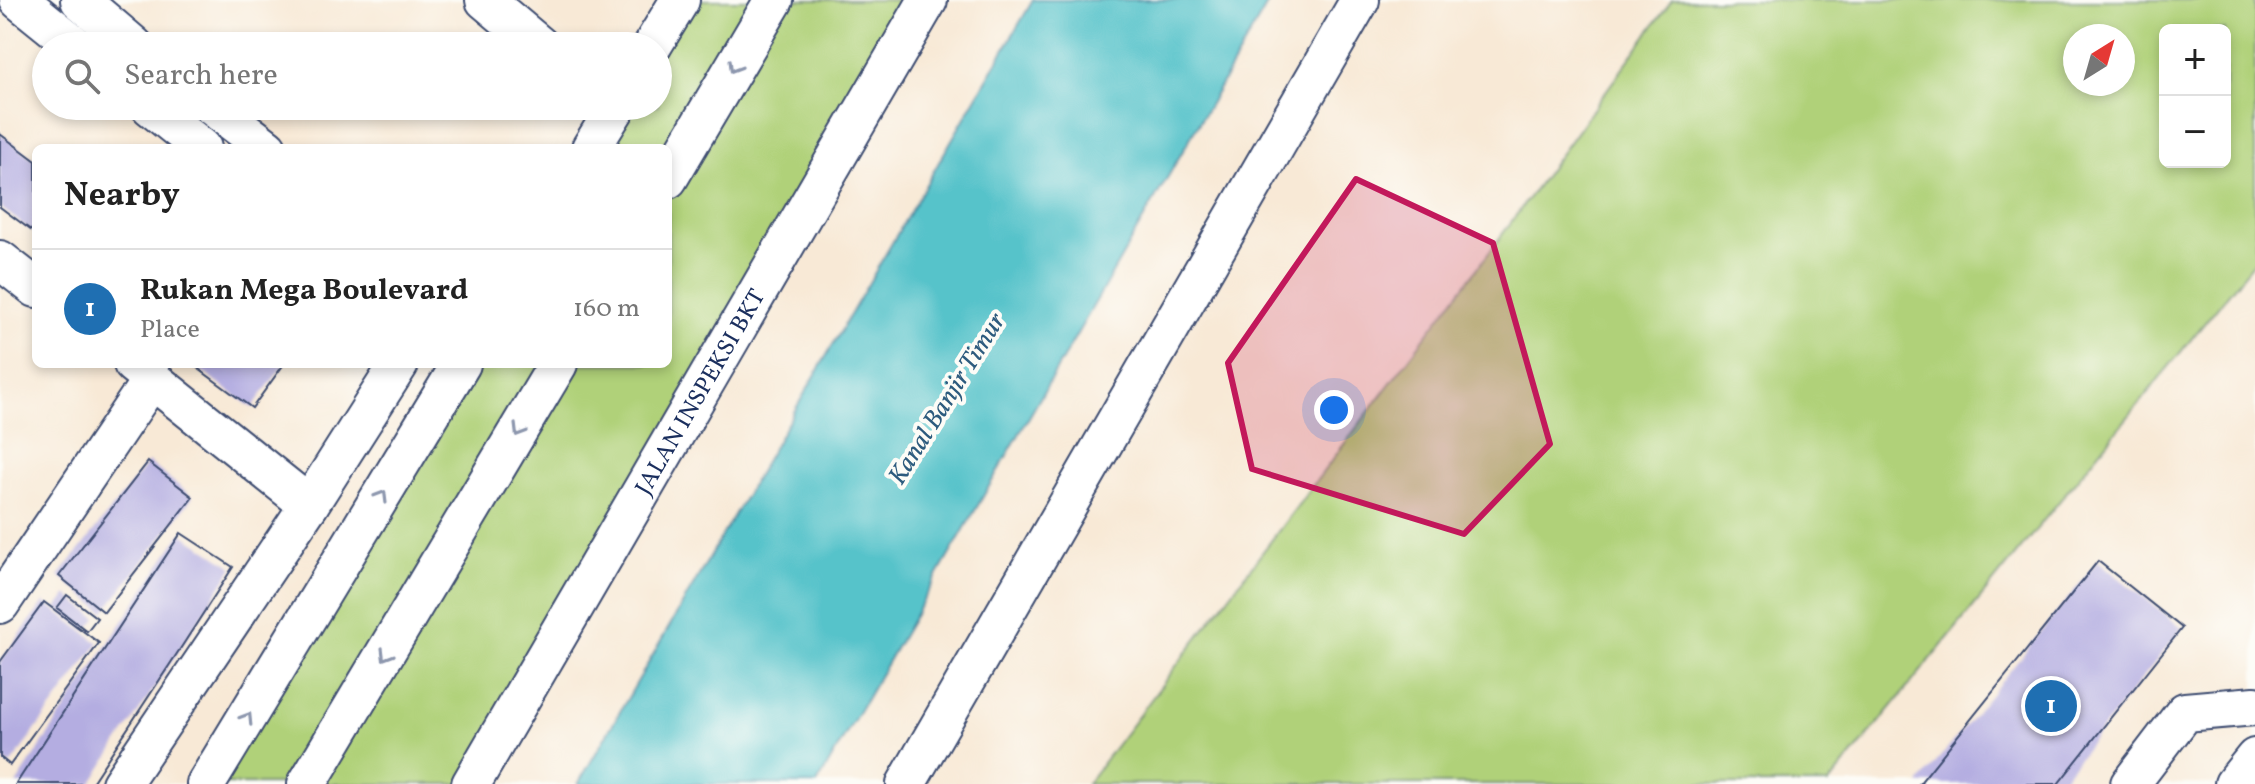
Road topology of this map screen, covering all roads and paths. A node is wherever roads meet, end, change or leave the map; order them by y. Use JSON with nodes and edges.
{"nodes":[{"id":1,"x":19,"y":0,"type":"edge"},
{"id":2,"x":80,"y":0,"type":"edge"},
{"id":3,"x":485,"y":0,"type":"edge"},
{"id":4,"x":680,"y":0,"type":"edge"},
{"id":5,"x":774,"y":0,"type":"edge"},
{"id":6,"x":928,"y":0,"type":"edge"},
{"id":7,"x":1360,"y":0,"type":"edge"},
{"id":8,"x":59,"y":32,"type":"edge"},
{"id":9,"x":118,"y":32,"type":"edge"},
{"id":10,"x":523,"y":32,"type":"edge"},
{"id":11,"x":661,"y":32,"type":"edge"},
{"id":12,"x":167,"y":120,"type":"edge"},
{"id":13,"x":230,"y":120,"type":"edge"},
{"id":14,"x":607,"y":120,"type":"edge"},
{"id":15,"x":197,"y":144,"type":"edge"},
{"id":16,"x":262,"y":144,"type":"edge"},
{"id":17,"x":593,"y":144,"type":"edge"},
{"id":18,"x":672,"y":172,"type":"edge"},
{"id":19,"x":0,"y":260,"type":"edge"},
{"id":20,"x":32,"y":285,"type":"edge"},
{"id":21,"x":396,"y":368,"type":"edge"},
{"id":22,"x":459,"y":368,"type":"edge"},
{"id":23,"x":556,"y":368,"type":"edge"},
{"id":24,"x":143,"y":372,"type":"edge"},
{"id":25,"x":309,"y":505,"type":"junction"},
{"id":26,"x":0,"y":604,"type":"edge"},
{"id":27,"x":2255,"y":706,"type":"edge"},
{"id":28,"x":2255,"y":758,"type":"edge"},
{"id":29,"x":121,"y":784,"type":"edge"},
{"id":30,"x":206,"y":784,"type":"edge"},
{"id":31,"x":307,"y":784,"type":"edge"},
{"id":32,"x":471,"y":784,"type":"edge"},
{"id":33,"x":906,"y":784,"type":"edge"},
{"id":34,"x":2130,"y":784,"type":"edge"},
{"id":35,"x":2234,"y":784,"type":"edge"}],
"edges":[{"from":1,"to":8,"type":"street"},
{"from":2,"to":9,"type":"street"},
{"from":3,"to":10,"type":"street"},
{"from":4,"to":11,"type":"street"},
{"from":5,"to":18,"type":"street","one_way":true},
{"from":6,"to":32,"type":"street","name":"JALAN INSPEKSI BKT"},
{"from":7,"to":33,"type":"street"},
{"from":12,"to":15,"type":"street"},
{"from":13,"to":16,"type":"street"},
{"from":14,"to":17,"type":"street"},
{"from":19,"to":20,"type":"street"},
{"from":21,"to":25,"type":"street"},
{"from":30,"to":22,"type":"street","one_way":true},
{"from":23,"to":31,"type":"street","one_way":true},
{"from":24,"to":25,"type":"street"},
{"from":24,"to":26,"type":"street"},
{"from":25,"to":29,"type":"street"},
{"from":27,"to":34,"type":"street"},
{"from":28,"to":35,"type":"street"}]}
